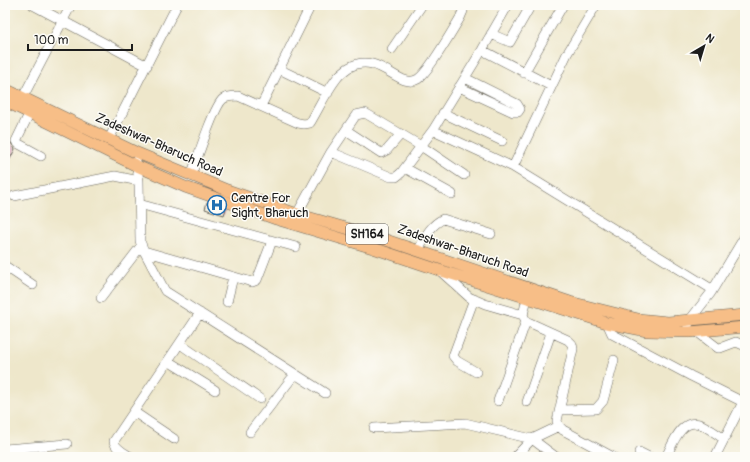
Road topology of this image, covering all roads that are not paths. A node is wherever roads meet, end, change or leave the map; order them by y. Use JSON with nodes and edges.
{"nodes":[{"id":1,"x":33,"y":5,"type":"edge"},
{"id":2,"x":71,"y":5,"type":"edge"},
{"id":3,"x":177,"y":5,"type":"edge"},
{"id":4,"x":311,"y":5,"type":"edge"},
{"id":5,"x":422,"y":5,"type":"edge"},
{"id":6,"x":463,"y":5,"type":"edge"},
{"id":7,"x":508,"y":5,"type":"edge"},
{"id":8,"x":531,"y":5,"type":"edge"},
{"id":9,"x":563,"y":5,"type":"edge"},
{"id":10,"x":596,"y":5,"type":"edge"},
{"id":11,"x":62,"y":20,"type":"junction"},
{"id":12,"x":491,"y":34,"type":"junction"},
{"id":13,"x":392,"y":49,"type":"dead end"},
{"id":14,"x":482,"y":50,"type":"junction"},
{"id":15,"x":147,"y":66,"type":"junction"},
{"id":16,"x":280,"y":69,"type":"junction"},
{"id":17,"x":524,"y":73,"type":"junction"},
{"id":18,"x":465,"y":78,"type":"junction"},
{"id":19,"x":551,"y":86,"type":"junction"},
{"id":20,"x":459,"y":87,"type":"junction"},
{"id":21,"x":5,"y":90,"type":"edge"},
{"id":22,"x":328,"y":93,"type":"junction"},
{"id":23,"x":23,"y":97,"type":"junction"},
{"id":24,"x":5,"y":101,"type":"edge"},
{"id":25,"x":261,"y":106,"type":"junction"},
{"id":26,"x":30,"y":112,"type":"junction"},
{"id":27,"x":443,"y":113,"type":"junction"},
{"id":28,"x":346,"y":130,"type":"junction"},
{"id":29,"x":433,"y":130,"type":"junction"},
{"id":30,"x":401,"y":134,"type":"junction"},
{"id":31,"x":109,"y":139,"type":"junction"},
{"id":32,"x":502,"y":141,"type":"dead end"},
{"id":33,"x":421,"y":146,"type":"junction"},
{"id":34,"x":135,"y":152,"type":"junction"},
{"id":35,"x":331,"y":152,"type":"junction"},
{"id":36,"x":41,"y":156,"type":"dead end"},
{"id":37,"x":137,"y":166,"type":"junction"},
{"id":38,"x":513,"y":167,"type":"junction"},
{"id":39,"x":405,"y":168,"type":"junction"},
{"id":40,"x":464,"y":175,"type":"dead end"},
{"id":41,"x":191,"y":176,"type":"junction"},
{"id":42,"x":139,"y":181,"type":"junction"},
{"id":43,"x":452,"y":194,"type":"dead end"},
{"id":44,"x":14,"y":196,"type":"dead end"},
{"id":45,"x":140,"y":204,"type":"junction"},
{"id":46,"x":296,"y":214,"type":"junction"},
{"id":47,"x":491,"y":234,"type":"dead end"},
{"id":48,"x":745,"y":236,"type":"edge"},
{"id":49,"x":272,"y":241,"type":"junction"},
{"id":50,"x":296,"y":248,"type":"dead end"},
{"id":51,"x":143,"y":249,"type":"junction"},
{"id":52,"x":418,"y":251,"type":"junction"},
{"id":53,"x":5,"y":266,"type":"edge"},
{"id":54,"x":439,"y":270,"type":"junction"},
{"id":55,"x":233,"y":277,"type":"junction"},
{"id":56,"x":34,"y":285,"type":"dead end"},
{"id":57,"x":712,"y":291,"type":"junction"},
{"id":58,"x":101,"y":298,"type":"dead end"},
{"id":59,"x":527,"y":298,"type":"junction"},
{"id":60,"x":474,"y":299,"type":"junction"},
{"id":61,"x":227,"y":302,"type":"dead end"},
{"id":62,"x":200,"y":313,"type":"junction"},
{"id":63,"x":745,"y":315,"type":"edge"},
{"id":64,"x":524,"y":318,"type":"junction"},
{"id":65,"x":607,"y":323,"type":"junction"},
{"id":66,"x":745,"y":327,"type":"edge"},
{"id":67,"x":690,"y":328,"type":"junction"},
{"id":68,"x":551,"y":333,"type":"junction"},
{"id":69,"x":180,"y":344,"type":"junction"},
{"id":70,"x":745,"y":346,"type":"edge"},
{"id":71,"x":614,"y":360,"type":"dead end"},
{"id":72,"x":168,"y":361,"type":"junction"},
{"id":73,"x":476,"y":372,"type":"dead end"},
{"id":74,"x":295,"y":374,"type":"junction"},
{"id":75,"x":215,"y":390,"type":"dead end"},
{"id":76,"x":325,"y":394,"type":"dead end"},
{"id":77,"x":260,"y":399,"type":"dead end"},
{"id":78,"x":498,"y":401,"type":"dead end"},
{"id":79,"x":527,"y":402,"type":"dead end"},
{"id":80,"x":744,"y":403,"type":"edge"},
{"id":81,"x":560,"y":410,"type":"junction"},
{"id":82,"x":134,"y":412,"type":"junction"},
{"id":83,"x":559,"y":426,"type":"junction"},
{"id":84,"x":374,"y":428,"type":"dead end"},
{"id":85,"x":250,"y":432,"type":"dead end"},
{"id":86,"x":174,"y":438,"type":"dead end"},
{"id":87,"x":532,"y":439,"type":"junction"},
{"id":88,"x":724,"y":439,"type":"junction"},
{"id":89,"x":67,"y":444,"type":"dead end"},
{"id":90,"x":5,"y":449,"type":"edge"},
{"id":91,"x":639,"y":452,"type":"dead end"},
{"id":92,"x":599,"y":454,"type":"edge"},
{"id":93,"x":131,"y":457,"type":"edge"},
{"id":94,"x":515,"y":457,"type":"edge"},
{"id":95,"x":556,"y":457,"type":"edge"},
{"id":96,"x":613,"y":457,"type":"edge"},
{"id":97,"x":648,"y":457,"type":"edge"},
{"id":98,"x":666,"y":457,"type":"edge"},
{"id":99,"x":715,"y":457,"type":"edge"}],
"edges":[{"from":1,"to":11,"type":"street"},
{"from":2,"to":11,"type":"street"},
{"from":3,"to":15,"type":"street"},
{"from":4,"to":16,"type":"street"},
{"from":5,"to":13,"type":"street"},
{"from":6,"to":22,"type":"street"},
{"from":7,"to":12,"type":"street"},
{"from":8,"to":12,"type":"street"},
{"from":9,"to":17,"type":"street"},
{"from":10,"to":19,"type":"street"},
{"from":11,"to":15,"type":"street"},
{"from":11,"to":23,"type":"street"},
{"from":12,"to":14,"type":"street"},
{"from":14,"to":17,"type":"street"},
{"from":14,"to":18,"type":"street"},
{"from":15,"to":31,"type":"street"},
{"from":16,"to":22,"type":"street"},
{"from":16,"to":25,"type":"street"},
{"from":17,"to":19,"type":"street"},
{"from":18,"to":20,"type":"street"},
{"from":18,"to":20,"type":"street"},
{"from":19,"to":38,"type":"street"},
{"from":20,"to":27,"type":"street"},
{"from":21,"to":23,"type":"main road","name":"Zadeshwar-Bharuch Road","number":"SH164"},
{"from":22,"to":25,"type":"street"},
{"from":23,"to":31,"type":"main road","name":"Zadeshwar-Bharuch Road","number":"SH164"},
{"from":24,"to":26,"type":"main road","name":"Zadeshwar-Bharuch Road","number":"SH164"},
{"from":25,"to":41,"type":"street"},
{"from":26,"to":36,"type":"street"},
{"from":26,"to":37,"type":"main road","name":"Zadeshwar-Bharuch Road","number":"SH164"},
{"from":27,"to":29,"type":"street"},
{"from":27,"to":32,"type":"street"},
{"from":28,"to":30,"type":"street"},
{"from":28,"to":30,"type":"street"},
{"from":28,"to":35,"type":"street"},
{"from":29,"to":33,"type":"street"},
{"from":29,"to":38,"type":"street"},
{"from":30,"to":33,"type":"street"},
{"from":31,"to":34,"type":"main road","name":"Zadeshwar-Bharuch Road","number":"SH164"},
{"from":33,"to":39,"type":"street"},
{"from":33,"to":40,"type":"street"},
{"from":34,"to":37,"type":"street"},
{"from":34,"to":41,"type":"main road","name":"Zadeshwar-Bharuch Road","number":"SH164"},
{"from":35,"to":39,"type":"street"},
{"from":35,"to":46,"type":"street"},
{"from":37,"to":42,"type":"street"},
{"from":37,"to":54,"type":"main road","name":"Zadeshwar-Bharuch Road","number":"SH164"},
{"from":38,"to":57,"type":"street"},
{"from":39,"to":43,"type":"street"},
{"from":41,"to":46,"type":"main road","name":"Zadeshwar-Bharuch Road","number":"SH164"},
{"from":42,"to":44,"type":"street"},
{"from":42,"to":45,"type":"street"},
{"from":45,"to":49,"type":"street"},
{"from":45,"to":51,"type":"street"},
{"from":46,"to":52,"type":"main road","name":"Zadeshwar-Bharuch Road","number":"SH164"},
{"from":47,"to":52,"type":"street"},
{"from":48,"to":57,"type":"street"},
{"from":49,"to":50,"type":"street"},
{"from":49,"to":55,"type":"street"},
{"from":51,"to":55,"type":"street"},
{"from":51,"to":58,"type":"street"},
{"from":51,"to":62,"type":"street"},
{"from":52,"to":67,"type":"main road","name":"Zadeshwar-Bharuch Road","number":"SH164"},
{"from":53,"to":56,"type":"street"},
{"from":54,"to":59,"type":"main road","name":"Zadeshwar-Bharuch Road","number":"SH164"},
{"from":54,"to":60,"type":"street"},
{"from":55,"to":61,"type":"street"},
{"from":57,"to":67,"type":"street"},
{"from":59,"to":64,"type":"street"},
{"from":59,"to":65,"type":"main road","name":"Zadeshwar-Bharuch Road","number":"SH164"},
{"from":60,"to":64,"type":"street"},
{"from":60,"to":73,"type":"street"},
{"from":62,"to":69,"type":"street"},
{"from":62,"to":74,"type":"street"},
{"from":63,"to":67,"type":"main road","name":"Zadeshwar-Bharuch Road","number":"SH164"},
{"from":64,"to":68,"type":"street"},
{"from":64,"to":78,"type":"street"},
{"from":65,"to":67,"type":"main road","name":"Zadeshwar-Bharuch Road","number":"SH164"},
{"from":65,"to":80,"type":"street"},
{"from":66,"to":67,"type":"main road","name":"Zadeshwar-Bharuch Road","number":"SH164"},
{"from":67,"to":70,"type":"street"},
{"from":68,"to":79,"type":"street"},
{"from":68,"to":81,"type":"street"},
{"from":69,"to":72,"type":"street"},
{"from":69,"to":77,"type":"street"},
{"from":71,"to":81,"type":"street"},
{"from":72,"to":75,"type":"street"},
{"from":72,"to":82,"type":"street"},
{"from":74,"to":76,"type":"street"},
{"from":74,"to":85,"type":"street"},
{"from":80,"to":88,"type":"street"},
{"from":81,"to":83,"type":"street"},
{"from":82,"to":86,"type":"street"},
{"from":82,"to":93,"type":"street"},
{"from":83,"to":87,"type":"street"},
{"from":83,"to":92,"type":"street"},
{"from":84,"to":87,"type":"street"},
{"from":87,"to":94,"type":"street"},
{"from":87,"to":95,"type":"street"},
{"from":88,"to":98,"type":"street"},
{"from":88,"to":99,"type":"street"},
{"from":89,"to":90,"type":"street"},
{"from":91,"to":97,"type":"street"},
{"from":92,"to":96,"type":"street"}]}
